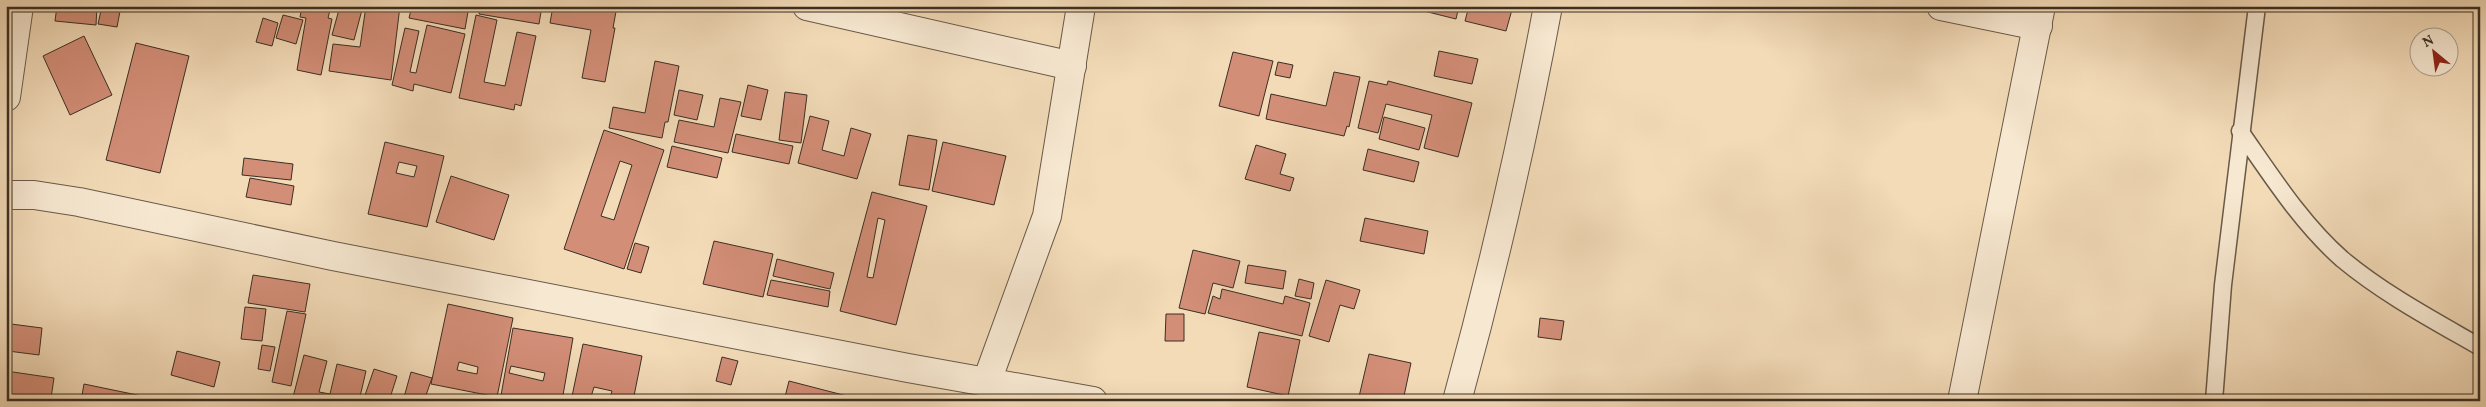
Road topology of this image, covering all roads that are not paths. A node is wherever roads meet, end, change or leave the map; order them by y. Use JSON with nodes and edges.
{"nodes":[{"id":1,"x":19,"y":6,"type":"edge"},
{"id":2,"x":807,"y":6,"type":"edge"},
{"id":3,"x":1081,"y":6,"type":"edge"},
{"id":4,"x":1548,"y":6,"type":"edge"},
{"id":5,"x":1940,"y":6,"type":"edge"},
{"id":6,"x":2257,"y":6,"type":"edge"},
{"id":7,"x":2039,"y":16,"type":"edge"},
{"id":8,"x":1072,"y":66,"type":"junction"},
{"id":9,"x":6,"y":97,"type":"edge"},
{"id":10,"x":2240,"y":131,"type":"junction"},
{"id":11,"x":6,"y":195,"type":"edge"},
{"id":12,"x":2480,"y":347,"type":"edge"},
{"id":13,"x":987,"y":381,"type":"junction"},
{"id":14,"x":1093,"y":401,"type":"edge"},
{"id":15,"x":1457,"y":401,"type":"edge"},
{"id":16,"x":1962,"y":401,"type":"edge"},
{"id":17,"x":2214,"y":401,"type":"edge"}],
"edges":[{"from":1,"to":9,"type":"street"},
{"from":2,"to":8,"type":"street"},
{"from":3,"to":8,"type":"street"},
{"from":4,"to":15,"type":"street"},
{"from":5,"to":7,"type":"street"},
{"from":6,"to":10,"type":"lane"},
{"from":7,"to":16,"type":"street"},
{"from":8,"to":13,"type":"street"},
{"from":10,"to":12,"type":"lane"},
{"from":10,"to":17,"type":"lane"},
{"from":11,"to":13,"type":"street"},
{"from":13,"to":14,"type":"street"}]}
